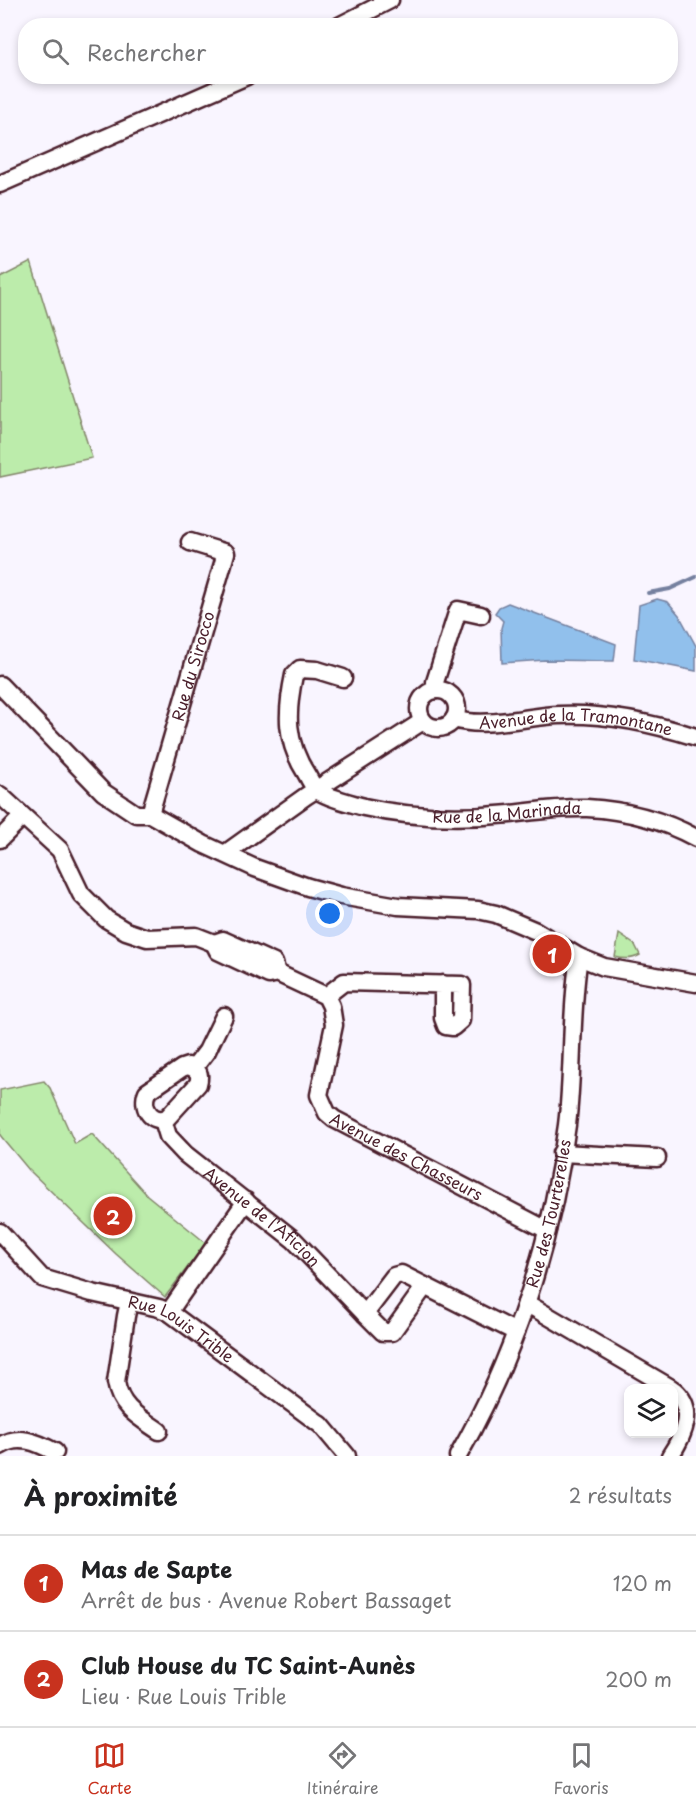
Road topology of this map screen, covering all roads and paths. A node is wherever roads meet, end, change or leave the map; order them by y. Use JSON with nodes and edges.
{"nodes":[{"id":1,"x":390,"y":0,"type":"edge"},
{"id":2,"x":355,"y":18,"type":"edge"},
{"id":3,"x":229,"y":84,"type":"edge"},
{"id":4,"x":0,"y":184,"type":"edge"},
{"id":5,"x":190,"y":542,"type":"dead end"},
{"id":6,"x":481,"y":615,"type":"dead end"},
{"id":7,"x":343,"y":678,"type":"dead end"},
{"id":8,"x":0,"y":685,"type":"edge"},
{"id":9,"x":436,"y":690,"type":"junction"},
{"id":10,"x":454,"y":719,"type":"junction"},
{"id":11,"x":423,"y":721,"type":"junction"},
{"id":12,"x":696,"y":737,"type":"edge"},
{"id":13,"x":316,"y":790,"type":"junction"},
{"id":14,"x":0,"y":795,"type":"edge"},
{"id":15,"x":150,"y":814,"type":"junction"},
{"id":16,"x":22,"y":817,"type":"junction"},
{"id":17,"x":0,"y":838,"type":"edge"},
{"id":18,"x":696,"y":838,"type":"edge"},
{"id":19,"x":226,"y":854,"type":"junction"},
{"id":20,"x":579,"y":957,"type":"junction"},
{"id":21,"x":696,"y":983,"type":"edge"},
{"id":22,"x":443,"y":984,"type":"dead end"},
{"id":23,"x":326,"y":996,"type":"junction"},
{"id":24,"x":224,"y":1016,"type":"dead end"},
{"id":25,"x":194,"y":1068,"type":"junction"},
{"id":26,"x":163,"y":1120,"type":"junction"},
{"id":27,"x":561,"y":1153,"type":"junction"},
{"id":28,"x":657,"y":1158,"type":"dead end"},
{"id":29,"x":246,"y":1201,"type":"junction"},
{"id":30,"x":547,"y":1230,"type":"junction"},
{"id":31,"x":0,"y":1232,"type":"edge"},
{"id":32,"x":425,"y":1286,"type":"junction"},
{"id":33,"x":129,"y":1302,"type":"junction"},
{"id":34,"x":526,"y":1303,"type":"junction"},
{"id":35,"x":169,"y":1312,"type":"junction"},
{"id":36,"x":365,"y":1314,"type":"junction"},
{"id":37,"x":516,"y":1332,"type":"junction"},
{"id":38,"x":664,"y":1384,"type":"edge"},
{"id":39,"x":678,"y":1392,"type":"edge"},
{"id":40,"x":159,"y":1431,"type":"dead end"},
{"id":41,"x":0,"y":1446,"type":"edge"},
{"id":42,"x":55,"y":1452,"type":"dead end"},
{"id":43,"x":347,"y":1456,"type":"edge"},
{"id":44,"x":458,"y":1456,"type":"edge"},
{"id":45,"x":670,"y":1456,"type":"edge"}],
"edges":[{"from":1,"to":2,"type":"street"},
{"from":3,"to":4,"type":"street"},
{"from":5,"to":15,"type":"street","name":"Rue du Sirocco"},
{"from":6,"to":9,"type":"street"},
{"from":7,"to":13,"type":"street"},
{"from":8,"to":15,"type":"street"},
{"from":9,"to":10,"type":"street"},
{"from":9,"to":11,"type":"street"},
{"from":10,"to":11,"type":"street"},
{"from":10,"to":12,"type":"street","name":"Avenue de la Tramontane"},
{"from":11,"to":13,"type":"street"},
{"from":13,"to":18,"type":"street","name":"Rue de la Marinada"},
{"from":13,"to":19,"type":"street"},
{"from":14,"to":16,"type":"street"},
{"from":15,"to":19,"type":"street"},
{"from":16,"to":17,"type":"street"},
{"from":16,"to":23,"type":"street"},
{"from":19,"to":20,"type":"street"},
{"from":20,"to":21,"type":"street"},
{"from":20,"to":27,"type":"street","name":"Rue des Tourterelles"},
{"from":22,"to":23,"type":"street"},
{"from":23,"to":30,"type":"street","name":"Avenue des Chasseurs"},
{"from":24,"to":25,"type":"street"},
{"from":25,"to":26,"type":"street"},
{"from":25,"to":26,"type":"street","name":"Avenue de l'Aficion"},
{"from":26,"to":29,"type":"street","name":"Avenue de l'Aficion"},
{"from":27,"to":28,"type":"street"},
{"from":27,"to":30,"type":"street","name":"Rue des Tourterelles"},
{"from":29,"to":35,"type":"street"},
{"from":29,"to":36,"type":"street","name":"Avenue de l'Aficion"},
{"from":30,"to":34,"type":"street","name":"Rue des Tourterelles"},
{"from":31,"to":33,"type":"street","name":"Rue Louis Trible"},
{"from":32,"to":36,"type":"street"},
{"from":32,"to":36,"type":"street","name":"Avenue de l'Aficion"},
{"from":32,"to":37,"type":"street"},
{"from":33,"to":35,"type":"street","name":"Rue Louis Trible"},
{"from":33,"to":40,"type":"street"},
{"from":34,"to":37,"type":"street","name":"Rue des Tourterelles"},
{"from":34,"to":38,"type":"street"},
{"from":35,"to":43,"type":"street","name":"Rue Louis Trible"},
{"from":37,"to":44,"type":"street","name":"Rue des Tourterelles"},
{"from":39,"to":45,"type":"street"},
{"from":41,"to":42,"type":"street"}]}
